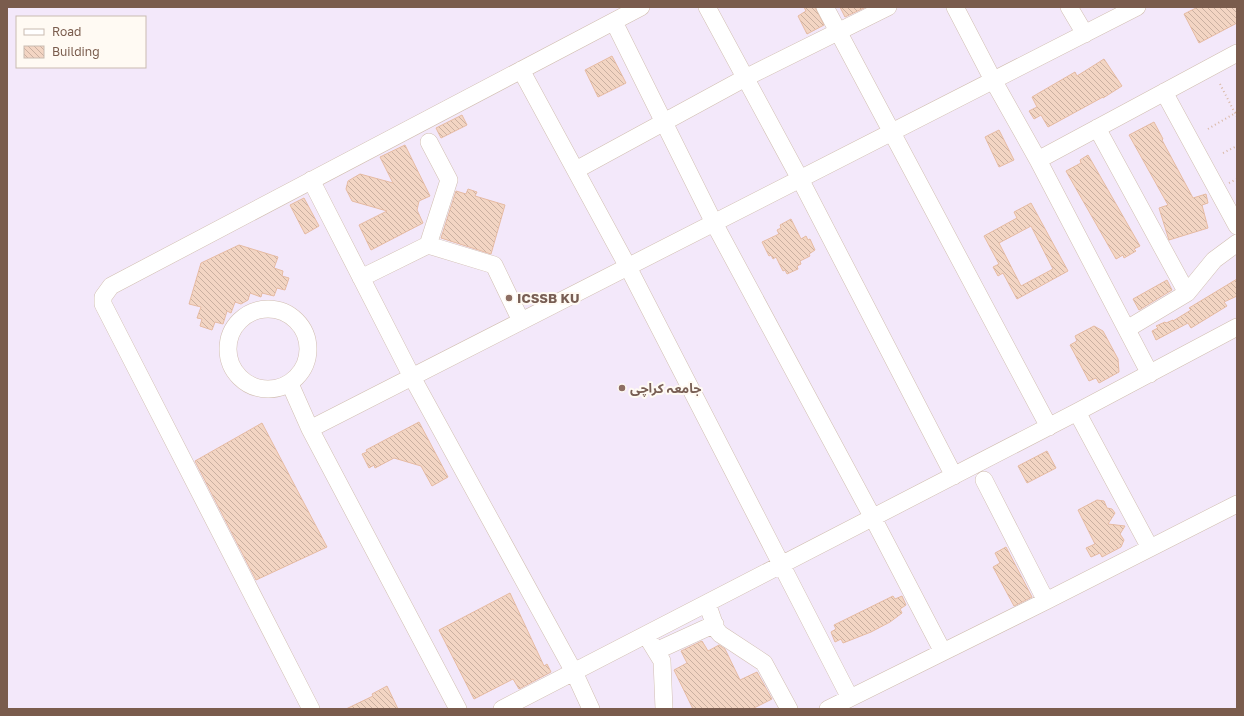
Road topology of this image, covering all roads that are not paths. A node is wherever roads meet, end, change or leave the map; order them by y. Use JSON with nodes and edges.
{"nodes":[{"id":1,"x":641,"y":7,"type":"edge"},
{"id":2,"x":707,"y":7,"type":"edge"},
{"id":3,"x":825,"y":7,"type":"edge"},
{"id":4,"x":888,"y":7,"type":"edge"},
{"id":5,"x":955,"y":7,"type":"edge"},
{"id":6,"x":1070,"y":7,"type":"edge"},
{"id":7,"x":1137,"y":7,"type":"edge"},
{"id":8,"x":614,"y":22,"type":"junction"},
{"id":9,"x":838,"y":32,"type":"junction"},
{"id":10,"x":1085,"y":34,"type":"junction"},
{"id":11,"x":1237,"y":53,"type":"edge"},
{"id":12,"x":521,"y":70,"type":"junction"},
{"id":13,"x":745,"y":78,"type":"junction"},
{"id":14,"x":993,"y":80,"type":"junction"},
{"id":15,"x":1164,"y":92,"type":"junction"},
{"id":16,"x":664,"y":123,"type":"junction"},
{"id":17,"x":1097,"y":128,"type":"junction"},
{"id":18,"x":892,"y":132,"type":"junction"},
{"id":19,"x":429,"y":142,"type":"dead end"},
{"id":20,"x":1038,"y":160,"type":"junction"},
{"id":21,"x":576,"y":170,"type":"junction"},
{"id":22,"x":800,"y":179,"type":"junction"},
{"id":23,"x":312,"y":180,"type":"junction"},
{"id":24,"x":714,"y":223,"type":"junction"},
{"id":25,"x":1237,"y":226,"type":"edge"},
{"id":26,"x":1237,"y":242,"type":"edge"},
{"id":27,"x":428,"y":245,"type":"junction"},
{"id":28,"x":628,"y":267,"type":"junction"},
{"id":29,"x":361,"y":278,"type":"junction"},
{"id":30,"x":1187,"y":294,"type":"junction"},
{"id":31,"x":521,"y":321,"type":"junction"},
{"id":32,"x":1237,"y":327,"type":"edge"},
{"id":33,"x":1126,"y":329,"type":"junction"},
{"id":34,"x":1150,"y":374,"type":"junction"},
{"id":35,"x":412,"y":377,"type":"junction"},
{"id":36,"x":290,"y":384,"type":"junction"},
{"id":37,"x":1078,"y":412,"type":"junction"},
{"id":38,"x":1049,"y":427,"type":"junction"},
{"id":39,"x":310,"y":429,"type":"junction"},
{"id":40,"x":954,"y":476,"type":"junction"},
{"id":41,"x":984,"y":480,"type":"dead end"},
{"id":42,"x":1237,"y":504,"type":"edge"},
{"id":43,"x":873,"y":518,"type":"junction"},
{"id":44,"x":1150,"y":548,"type":"junction"},
{"id":45,"x":782,"y":565,"type":"junction"},
{"id":46,"x":1046,"y":601,"type":"junction"},
{"id":47,"x":707,"y":603,"type":"junction"},
{"id":48,"x":715,"y":624,"type":"junction"},
{"id":49,"x":646,"y":635,"type":"junction"},
{"id":50,"x":656,"y":651,"type":"junction"},
{"id":51,"x":943,"y":652,"type":"junction"},
{"id":52,"x":574,"y":672,"type":"junction"},
{"id":53,"x":850,"y":698,"type":"junction"},
{"id":54,"x":311,"y":709,"type":"edge"},
{"id":55,"x":458,"y":709,"type":"edge"},
{"id":56,"x":502,"y":709,"type":"edge"},
{"id":57,"x":591,"y":709,"type":"edge"},
{"id":58,"x":664,"y":709,"type":"edge"},
{"id":59,"x":789,"y":709,"type":"edge"},
{"id":60,"x":828,"y":709,"type":"edge"}],
"edges":[{"from":1,"to":8,"type":"lane"},
{"from":2,"to":13,"type":"lane"},
{"from":3,"to":9,"type":"lane"},
{"from":4,"to":9,"type":"lane"},
{"from":5,"to":14,"type":"lane"},
{"from":6,"to":10,"type":"lane"},
{"from":7,"to":10,"type":"lane"},
{"from":8,"to":12,"type":"lane"},
{"from":8,"to":16,"type":"lane"},
{"from":9,"to":13,"type":"lane"},
{"from":9,"to":18,"type":"lane"},
{"from":10,"to":14,"type":"lane"},
{"from":11,"to":15,"type":"lane"},
{"from":12,"to":21,"type":"lane"},
{"from":12,"to":23,"type":"lane"},
{"from":13,"to":16,"type":"lane"},
{"from":13,"to":22,"type":"lane"},
{"from":14,"to":18,"type":"lane"},
{"from":14,"to":20,"type":"lane"},
{"from":15,"to":17,"type":"lane"},
{"from":15,"to":25,"type":"lane"},
{"from":16,"to":21,"type":"lane"},
{"from":16,"to":24,"type":"lane"},
{"from":17,"to":20,"type":"lane"},
{"from":17,"to":30,"type":"lane"},
{"from":18,"to":22,"type":"lane"},
{"from":18,"to":38,"type":"lane"},
{"from":19,"to":27,"type":"lane"},
{"from":20,"to":33,"type":"lane"},
{"from":21,"to":28,"type":"lane"},
{"from":22,"to":24,"type":"lane"},
{"from":22,"to":40,"type":"lane"},
{"from":23,"to":29,"type":"lane"},
{"from":23,"to":54,"type":"lane"},
{"from":24,"to":28,"type":"lane"},
{"from":24,"to":43,"type":"lane"},
{"from":26,"to":30,"type":"lane"},
{"from":27,"to":29,"type":"lane"},
{"from":27,"to":31,"type":"lane"},
{"from":28,"to":31,"type":"lane"},
{"from":28,"to":45,"type":"lane"},
{"from":29,"to":35,"type":"lane"},
{"from":30,"to":33,"type":"lane"},
{"from":31,"to":35,"type":"lane"},
{"from":32,"to":34,"type":"lane"},
{"from":33,"to":34,"type":"lane"},
{"from":34,"to":37,"type":"lane"},
{"from":35,"to":39,"type":"lane"},
{"from":35,"to":52,"type":"lane"},
{"from":36,"to":36,"type":"lane"},
{"from":36,"to":39,"type":"lane"},
{"from":37,"to":38,"type":"lane"},
{"from":37,"to":44,"type":"lane"},
{"from":38,"to":40,"type":"lane"},
{"from":39,"to":55,"type":"lane"},
{"from":40,"to":43,"type":"lane"},
{"from":41,"to":46,"type":"lane"},
{"from":42,"to":44,"type":"lane"},
{"from":43,"to":45,"type":"lane"},
{"from":43,"to":51,"type":"lane"},
{"from":44,"to":46,"type":"lane"},
{"from":45,"to":47,"type":"lane"},
{"from":45,"to":53,"type":"lane"},
{"from":46,"to":51,"type":"lane"},
{"from":47,"to":48,"type":"lane"},
{"from":47,"to":49,"type":"lane"},
{"from":48,"to":50,"type":"lane"},
{"from":48,"to":59,"type":"lane"},
{"from":49,"to":50,"type":"lane"},
{"from":49,"to":52,"type":"lane"},
{"from":50,"to":58,"type":"lane"},
{"from":51,"to":53,"type":"lane"},
{"from":52,"to":56,"type":"lane"},
{"from":52,"to":57,"type":"lane"},
{"from":53,"to":60,"type":"lane"}]}
